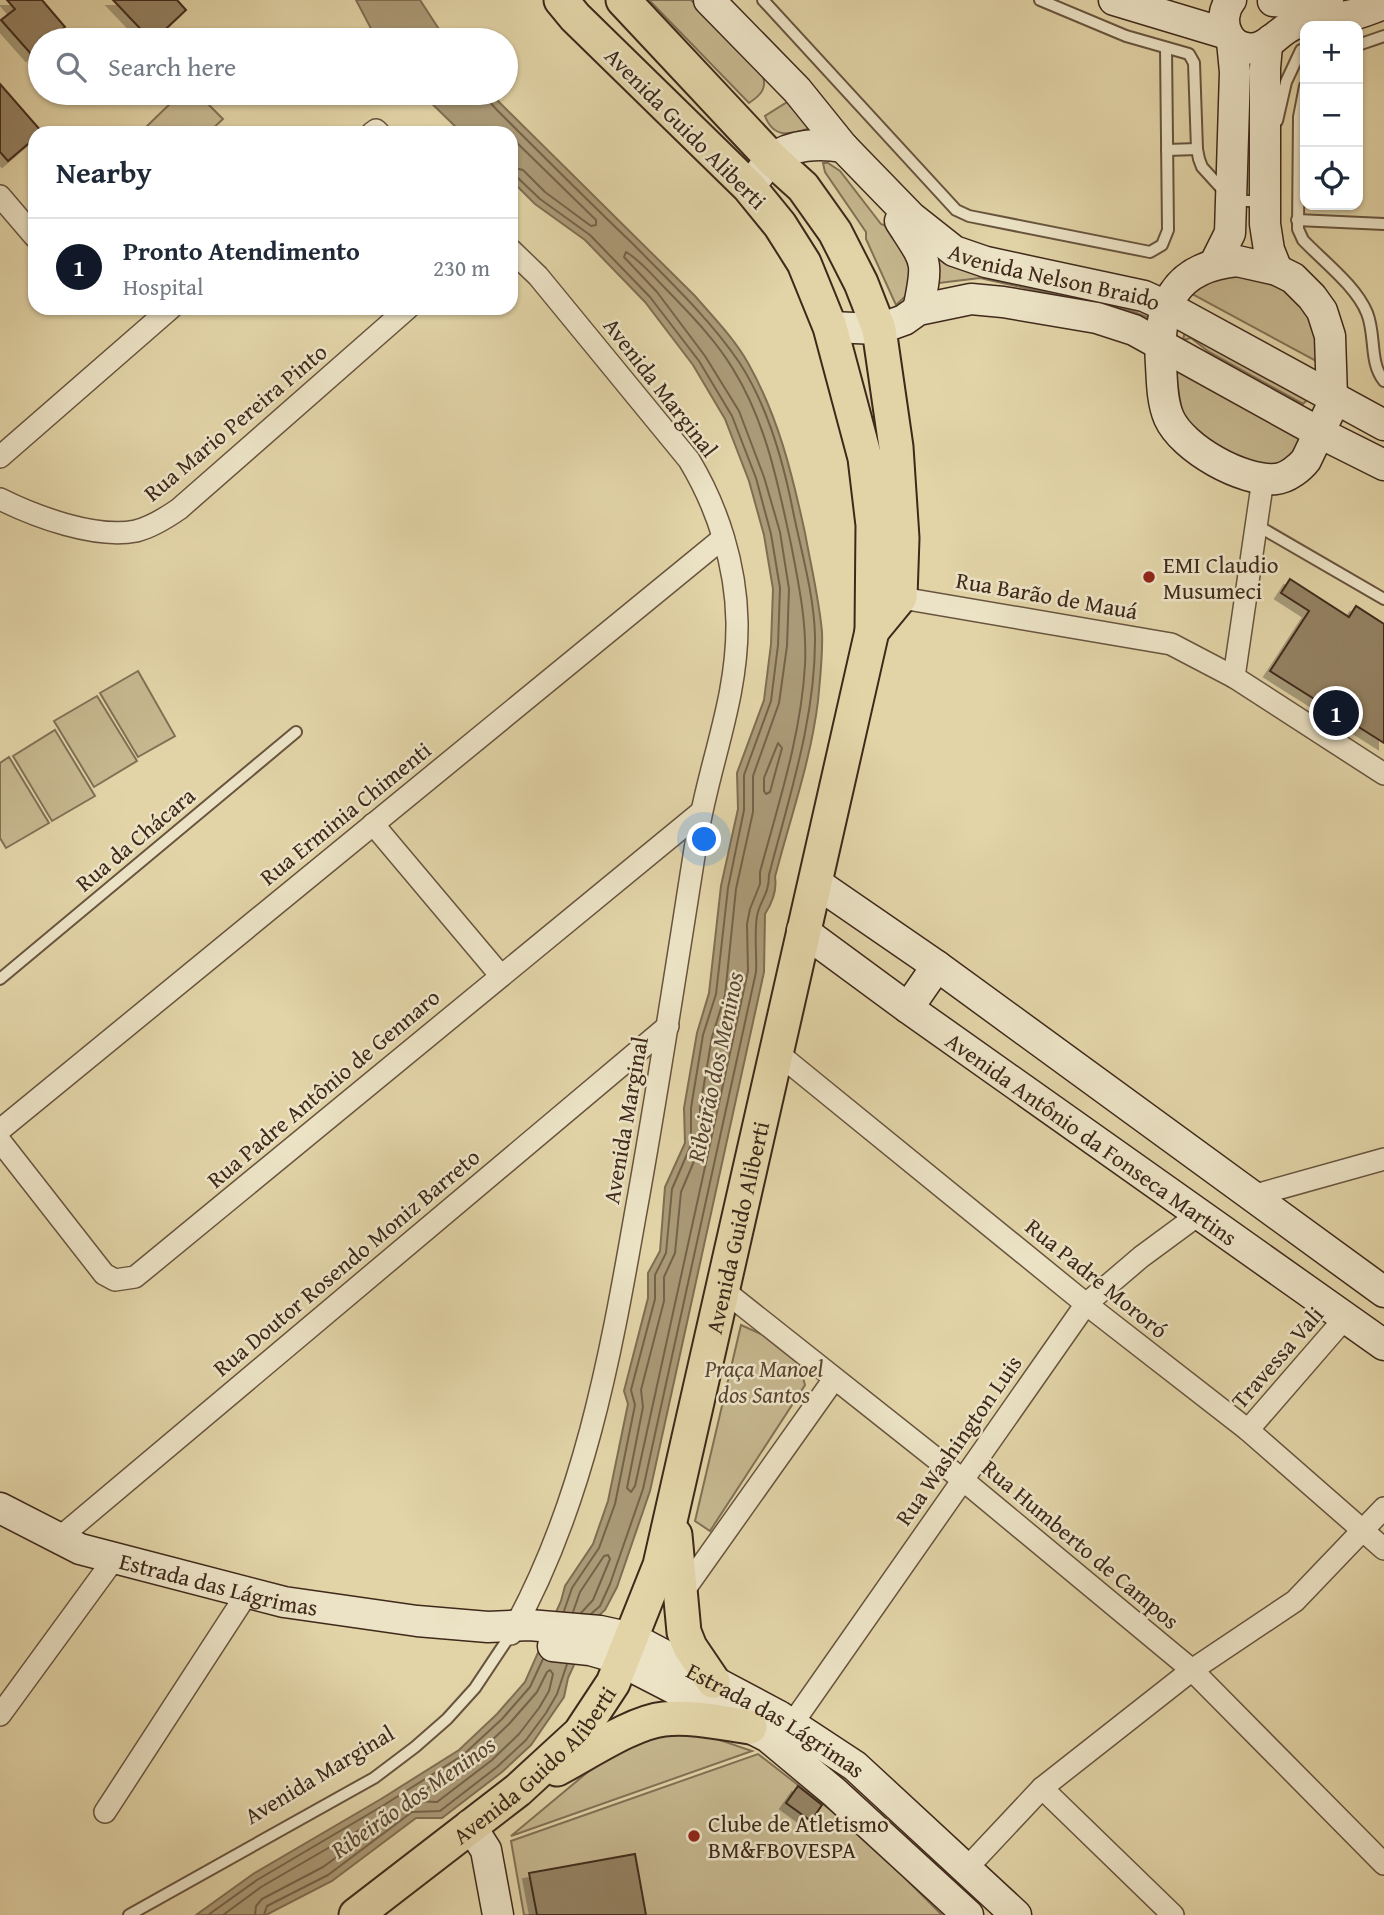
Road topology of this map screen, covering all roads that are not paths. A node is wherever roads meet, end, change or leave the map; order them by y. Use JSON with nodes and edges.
{"nodes":[{"id":1,"x":561,"y":0,"type":"edge"},
{"id":2,"x":623,"y":0,"type":"edge"},
{"id":3,"x":709,"y":0,"type":"edge"},
{"id":4,"x":763,"y":0,"type":"edge"},
{"id":5,"x":1040,"y":0,"type":"edge"},
{"id":6,"x":1114,"y":0,"type":"edge"},
{"id":7,"x":1173,"y":0,"type":"edge"},
{"id":8,"x":1328,"y":0,"type":"edge"},
{"id":9,"x":1273,"y":1,"type":"edge"},
{"id":10,"x":1384,"y":4,"type":"edge"},
{"id":11,"x":1228,"y":21,"type":"edge"},
{"id":12,"x":1384,"y":36,"type":"edge"},
{"id":13,"x":1271,"y":40,"type":"junction"},
{"id":14,"x":1363,"y":42,"type":"edge"},
{"id":15,"x":1166,"y":48,"type":"junction"},
{"id":16,"x":1300,"y":52,"type":"edge"},
{"id":17,"x":1300,"y":112,"type":"edge"},
{"id":18,"x":843,"y":147,"type":"junction"},
{"id":19,"x":1197,"y":149,"type":"junction"},
{"id":20,"x":1167,"y":150,"type":"junction"},
{"id":21,"x":772,"y":159,"type":"junction"},
{"id":22,"x":749,"y":187,"type":"junction"},
{"id":23,"x":883,"y":190,"type":"junction"},
{"id":24,"x":0,"y":196,"type":"edge"},
{"id":25,"x":1231,"y":200,"type":"junction"},
{"id":26,"x":1265,"y":208,"type":"junction"},
{"id":27,"x":1297,"y":220,"type":"junction"},
{"id":28,"x":1384,"y":224,"type":"edge"},
{"id":29,"x":28,"y":229,"type":"edge"},
{"id":30,"x":518,"y":257,"type":"edge"},
{"id":31,"x":1215,"y":263,"type":"junction"},
{"id":32,"x":1277,"y":270,"type":"junction"},
{"id":33,"x":1166,"y":306,"type":"junction"},
{"id":34,"x":918,"y":310,"type":"junction"},
{"id":35,"x":163,"y":315,"type":"edge"},
{"id":36,"x":400,"y":315,"type":"edge"},
{"id":37,"x":830,"y":327,"type":"junction"},
{"id":38,"x":879,"y":329,"type":"junction"},
{"id":39,"x":1159,"y":343,"type":"junction"},
{"id":40,"x":1384,"y":382,"type":"edge"},
{"id":41,"x":1332,"y":397,"type":"junction"},
{"id":42,"x":1384,"y":425,"type":"edge"},
{"id":43,"x":1320,"y":433,"type":"junction"},
{"id":44,"x":0,"y":457,"type":"edge"},
{"id":45,"x":1384,"y":465,"type":"edge"},
{"id":46,"x":1263,"y":479,"type":"junction"},
{"id":47,"x":0,"y":499,"type":"edge"},
{"id":48,"x":1258,"y":526,"type":"junction"},
{"id":49,"x":723,"y":538,"type":"junction"},
{"id":50,"x":887,"y":596,"type":"junction"},
{"id":51,"x":1384,"y":599,"type":"edge"},
{"id":52,"x":1234,"y":677,"type":"junction"},
{"id":53,"x":296,"y":732,"type":"dead end"},
{"id":54,"x":1384,"y":774,"type":"edge"},
{"id":55,"x":701,"y":812,"type":"junction"},
{"id":56,"x":373,"y":824,"type":"junction"},
{"id":57,"x":815,"y":882,"type":"junction"},
{"id":58,"x":802,"y":930,"type":"junction"},
{"id":59,"x":937,"y":966,"type":"junction"},
{"id":60,"x":501,"y":976,"type":"junction"},
{"id":61,"x":0,"y":979,"type":"edge"},
{"id":62,"x":908,"y":1009,"type":"junction"},
{"id":63,"x":668,"y":1026,"type":"junction"},
{"id":64,"x":775,"y":1051,"type":"junction"},
{"id":65,"x":0,"y":1130,"type":"edge"},
{"id":66,"x":0,"y":1141,"type":"edge"},
{"id":67,"x":1384,"y":1159,"type":"edge"},
{"id":68,"x":1252,"y":1196,"type":"junction"},
{"id":69,"x":1198,"y":1215,"type":"junction"},
{"id":70,"x":722,"y":1289,"type":"junction"},
{"id":71,"x":1384,"y":1292,"type":"edge"},
{"id":72,"x":1086,"y":1304,"type":"junction"},
{"id":73,"x":1346,"y":1318,"type":"junction"},
{"id":74,"x":1384,"y":1345,"type":"edge"},
{"id":75,"x":834,"y":1379,"type":"junction"},
{"id":76,"x":1248,"y":1430,"type":"junction"},
{"id":77,"x":963,"y":1480,"type":"junction"},
{"id":78,"x":673,"y":1505,"type":"junction"},
{"id":79,"x":0,"y":1508,"type":"edge"},
{"id":80,"x":1384,"y":1508,"type":"edge"},
{"id":81,"x":1364,"y":1531,"type":"junction"},
{"id":82,"x":58,"y":1539,"type":"junction"},
{"id":83,"x":1384,"y":1549,"type":"edge"},
{"id":84,"x":114,"y":1559,"type":"junction"},
{"id":85,"x":248,"y":1592,"type":"junction"},
{"id":86,"x":680,"y":1597,"type":"junction"},
{"id":87,"x":513,"y":1632,"type":"junction"},
{"id":88,"x":627,"y":1650,"type":"junction"},
{"id":89,"x":1192,"y":1670,"type":"junction"},
{"id":90,"x":713,"y":1682,"type":"junction"},
{"id":91,"x":0,"y":1715,"type":"edge"},
{"id":92,"x":792,"y":1724,"type":"junction"},
{"id":93,"x":750,"y":1727,"type":"junction"},
{"id":94,"x":1042,"y":1788,"type":"junction"},
{"id":95,"x":518,"y":1790,"type":"junction"},
{"id":96,"x":105,"y":1812,"type":"dead end"},
{"id":97,"x":470,"y":1825,"type":"junction"},
{"id":98,"x":1384,"y":1864,"type":"edge"},
{"id":99,"x":966,"y":1869,"type":"junction"},
{"id":100,"x":363,"y":1913,"type":"edge"},
{"id":101,"x":129,"y":1915,"type":"edge"},
{"id":102,"x":498,"y":1915,"type":"edge"},
{"id":103,"x":968,"y":1915,"type":"edge"},
{"id":104,"x":1016,"y":1915,"type":"edge"},
{"id":105,"x":1172,"y":1915,"type":"edge"}],
"edges":[{"from":1,"to":22,"type":"main road","name":"Avenida Guido Aliberti"},
{"from":2,"to":21,"type":"main road","name":"Avenida Guido Aliberti"},
{"from":3,"to":18,"type":"street","name":"Avenida Nelson Braido"},
{"from":4,"to":20,"type":"lane"},
{"from":5,"to":15,"type":"lane"},
{"from":6,"to":11,"type":"street"},
{"from":7,"to":11,"type":"street"},
{"from":8,"to":9,"type":"street"},
{"from":9,"to":13,"type":"street"},
{"from":10,"to":13,"type":"street"},
{"from":11,"to":13,"type":"street"},
{"from":11,"to":25,"type":"street"},
{"from":12,"to":14,"type":"lane"},
{"from":13,"to":26,"type":"street"},
{"from":15,"to":19,"type":"lane"},
{"from":15,"to":20,"type":"lane"},
{"from":16,"to":26,"type":"lane"},
{"from":17,"to":27,"type":"lane"},
{"from":18,"to":21,"type":"street"},
{"from":18,"to":23,"type":"street","name":"Avenida Nelson Braido"},
{"from":19,"to":20,"type":"lane"},
{"from":19,"to":25,"type":"lane"},
{"from":21,"to":22,"type":"street"},
{"from":21,"to":38,"type":"main road","name":"Avenida Guido Aliberti"},
{"from":22,"to":37,"type":"main road","name":"Avenida Guido Aliberti"},
{"from":23,"to":33,"type":"street","name":"Avenida Nelson Braido"},
{"from":23,"to":34,"type":"street"},
{"from":24,"to":29,"type":"street"},
{"from":25,"to":26,"type":"lane"},
{"from":25,"to":31,"type":"street"},
{"from":26,"to":32,"type":"street"},
{"from":27,"to":28,"type":"lane"},
{"from":27,"to":40,"type":"lane"},
{"from":30,"to":49,"type":"street","name":"Avenida Marginal"},
{"from":31,"to":32,"type":"street"},
{"from":31,"to":33,"type":"street"},
{"from":32,"to":41,"type":"street"},
{"from":33,"to":39,"type":"street"},
{"from":33,"to":41,"type":"street","name":"Avenida Nelson Braido"},
{"from":34,"to":38,"type":"street","name":"Avenida Nelson Braido"},
{"from":34,"to":39,"type":"street","name":"Avenida Nelson Braido"},
{"from":35,"to":44,"type":"street"},
{"from":36,"to":47,"type":"street","name":"Rua Mario Pereira Pinto"},
{"from":37,"to":38,"type":"street","name":"Avenida Nelson Braido"},
{"from":37,"to":50,"type":"main road","name":"Avenida Guido Aliberti"},
{"from":38,"to":50,"type":"main road","name":"Avenida Guido Aliberti"},
{"from":39,"to":43,"type":"street","name":"Avenida Nelson Braido"},
{"from":39,"to":46,"type":"street"},
{"from":41,"to":42,"type":"street","name":"Avenida Nelson Braido"},
{"from":41,"to":43,"type":"street"},
{"from":43,"to":45,"type":"street","name":"Avenida Nelson Braido"},
{"from":43,"to":46,"type":"street"},
{"from":46,"to":48,"type":"street"},
{"from":48,"to":51,"type":"lane"},
{"from":48,"to":52,"type":"street"},
{"from":49,"to":55,"type":"street","name":"Avenida Marginal"},
{"from":49,"to":56,"type":"street","name":"Rua Erminia Chimenti"},
{"from":50,"to":52,"type":"street","name":"Rua Barão de Mauá"},
{"from":50,"to":57,"type":"main road","name":"Avenida Guido Aliberti"},
{"from":52,"to":54,"type":"street","name":"Rua Barão de Mauá"},
{"from":53,"to":61,"type":"lane","name":"Rua da Chácara"},
{"from":55,"to":60,"type":"street","name":"Rua Padre Antônio de Gennaro"},
{"from":55,"to":63,"type":"street","name":"Avenida Marginal"},
{"from":56,"to":60,"type":"street"},
{"from":56,"to":65,"type":"street","name":"Rua Erminia Chimenti"},
{"from":57,"to":58,"type":"main road","name":"Avenida Guido Aliberti"},
{"from":57,"to":59,"type":"street","name":"Avenida Antônio da Fonseca Martins"},
{"from":58,"to":62,"type":"street","name":"Avenida Antônio da Fonseca Martins"},
{"from":58,"to":64,"type":"main road","name":"Avenida Guido Aliberti"},
{"from":59,"to":62,"type":"street"},
{"from":59,"to":68,"type":"street","name":"Avenida Antônio da Fonseca Martins"},
{"from":60,"to":66,"type":"street","name":"Rua Padre Antônio de Gennaro"},
{"from":62,"to":69,"type":"street","name":"Avenida Antônio da Fonseca Martins"},
{"from":63,"to":82,"type":"street","name":"Rua Doutor Rosendo Moniz Barreto"},
{"from":63,"to":87,"type":"street","name":"Avenida Marginal"},
{"from":64,"to":70,"type":"main road","name":"Avenida Guido Aliberti"},
{"from":64,"to":72,"type":"street","name":"Rua Padre Mororó"},
{"from":67,"to":68,"type":"street"},
{"from":68,"to":71,"type":"street","name":"Avenida Antônio da Fonseca Martins"},
{"from":69,"to":72,"type":"street","name":"Rua Washington Luis"},
{"from":69,"to":73,"type":"street","name":"Avenida Antônio da Fonseca Martins"},
{"from":70,"to":75,"type":"street","name":"Rua Humberto de Campos"},
{"from":70,"to":78,"type":"main road","name":"Avenida Guido Aliberti"},
{"from":72,"to":76,"type":"street","name":"Rua Padre Mororó"},
{"from":72,"to":77,"type":"street","name":"Rua Washington Luis"},
{"from":73,"to":74,"type":"street","name":"Avenida Antônio da Fonseca Martins"},
{"from":73,"to":76,"type":"street","name":"Travessa Vali"},
{"from":75,"to":77,"type":"street","name":"Rua Humberto de Campos"},
{"from":75,"to":86,"type":"street"},
{"from":76,"to":81,"type":"street","name":"Rua Padre Mororó"},
{"from":77,"to":89,"type":"street","name":"Rua Humberto de Campos"},
{"from":77,"to":92,"type":"street","name":"Rua Washington Luis"},
{"from":78,"to":86,"type":"main road"},
{"from":78,"to":88,"type":"main road","name":"Avenida Guido Aliberti"},
{"from":79,"to":82,"type":"street","name":"Estrada das Lágrimas"},
{"from":80,"to":81,"type":"street"},
{"from":81,"to":83,"type":"street","name":"Rua Padre Mororó"},
{"from":81,"to":89,"type":"street"},
{"from":82,"to":84,"type":"street","name":"Estrada das Lágrimas"},
{"from":84,"to":85,"type":"street","name":"Estrada das Lágrimas"},
{"from":84,"to":91,"type":"street"},
{"from":85,"to":87,"type":"street","name":"Estrada das Lágrimas"},
{"from":85,"to":96,"type":"street"},
{"from":86,"to":90,"type":"main road"},
{"from":87,"to":88,"type":"street","name":"Estrada das Lágrimas"},
{"from":87,"to":101,"type":"lane","name":"Avenida Marginal"},
{"from":88,"to":90,"type":"street","name":"Estrada das Lágrimas"},
{"from":88,"to":93,"type":"street","name":"Estrada das Lágrimas"},
{"from":88,"to":95,"type":"main road","name":"Avenida Guido Aliberti"},
{"from":89,"to":94,"type":"street"},
{"from":89,"to":98,"type":"street","name":"Rua Humberto de Campos"},
{"from":90,"to":92,"type":"street","name":"Estrada das Lágrimas"},
{"from":92,"to":99,"type":"street","name":"Estrada das Lágrimas"},
{"from":93,"to":95,"type":"main road"},
{"from":93,"to":103,"type":"street","name":"Estrada das Lágrimas"},
{"from":94,"to":99,"type":"street"},
{"from":94,"to":105,"type":"street"},
{"from":95,"to":97,"type":"main road","name":"Avenida Guido Aliberti"},
{"from":97,"to":100,"type":"main road","name":"Avenida Guido Aliberti"},
{"from":97,"to":102,"type":"street"},
{"from":99,"to":104,"type":"street","name":"Estrada das Lágrimas"}]}
